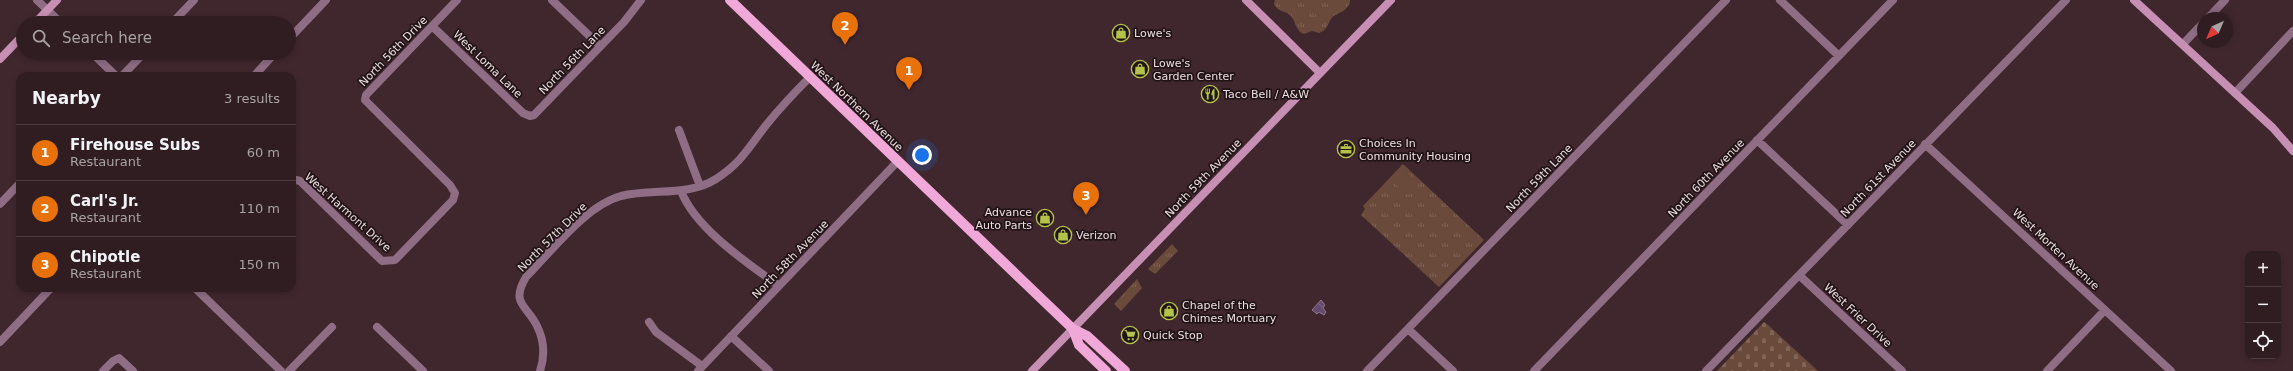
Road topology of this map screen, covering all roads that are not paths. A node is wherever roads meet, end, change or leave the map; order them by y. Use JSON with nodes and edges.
{"nodes":[{"id":1,"x":37,"y":0,"type":"edge"},
{"id":2,"x":57,"y":0,"type":"edge"},
{"id":3,"x":194,"y":0,"type":"edge"},
{"id":4,"x":326,"y":0,"type":"edge"},
{"id":5,"x":457,"y":0,"type":"edge"},
{"id":6,"x":552,"y":0,"type":"edge"},
{"id":7,"x":633,"y":0,"type":"edge"},
{"id":8,"x":640,"y":0,"type":"edge"},
{"id":9,"x":730,"y":0,"type":"edge"},
{"id":10,"x":1246,"y":0,"type":"edge"},
{"id":11,"x":1391,"y":0,"type":"edge"},
{"id":12,"x":1726,"y":0,"type":"edge"},
{"id":13,"x":1780,"y":0,"type":"edge"},
{"id":14,"x":1893,"y":0,"type":"edge"},
{"id":15,"x":2134,"y":0,"type":"edge"},
{"id":16,"x":2225,"y":0,"type":"edge"},
{"id":17,"x":2061,"y":2,"type":"edge"},
{"id":18,"x":47,"y":10,"type":"junction"},
{"id":19,"x":2214,"y":12,"type":"edge"},
{"id":20,"x":629,"y":15,"type":"junction"},
{"id":21,"x":41,"y":16,"type":"edge"},
{"id":22,"x":53,"y":16,"type":"edge"},
{"id":23,"x":179,"y":16,"type":"edge"},
{"id":24,"x":432,"y":26,"type":"junction"},
{"id":25,"x":2197,"y":29,"type":"edge"},
{"id":26,"x":2293,"y":31,"type":"edge"},
{"id":27,"x":296,"y":32,"type":"edge"},
{"id":28,"x":16,"y":42,"type":"edge"},
{"id":29,"x":2183,"y":44,"type":"junction"},
{"id":30,"x":600,"y":46,"type":"junction"},
{"id":31,"x":1839,"y":56,"type":"junction"},
{"id":32,"x":0,"y":59,"type":"edge"},
{"id":33,"x":99,"y":60,"type":"edge"},
{"id":34,"x":137,"y":60,"type":"edge"},
{"id":35,"x":269,"y":60,"type":"edge"},
{"id":36,"x":112,"y":72,"type":"edge"},
{"id":37,"x":126,"y":72,"type":"edge"},
{"id":38,"x":258,"y":72,"type":"edge"},
{"id":39,"x":1320,"y":73,"type":"junction"},
{"id":40,"x":810,"y":77,"type":"junction"},
{"id":41,"x":2234,"y":92,"type":"junction"},
{"id":42,"x":530,"y":116,"type":"joint"},
{"id":43,"x":678,"y":130,"type":"dead end"},
{"id":44,"x":1757,"y":140,"type":"junction"},
{"id":45,"x":1925,"y":144,"type":"junction"},
{"id":46,"x":2293,"y":151,"type":"edge"},
{"id":47,"x":898,"y":162,"type":"junction"},
{"id":48,"x":296,"y":180,"type":"edge"},
{"id":49,"x":700,"y":186,"type":"junction"},
{"id":50,"x":16,"y":187,"type":"edge"},
{"id":51,"x":681,"y":191,"type":"junction"},
{"id":52,"x":0,"y":204,"type":"edge"},
{"id":53,"x":1848,"y":224,"type":"junction"},
{"id":54,"x":389,"y":262,"type":"joint"},
{"id":55,"x":1799,"y":275,"type":"junction"},
{"id":56,"x":779,"y":286,"type":"junction"},
{"id":57,"x":47,"y":292,"type":"edge"},
{"id":58,"x":199,"y":292,"type":"edge"},
{"id":59,"x":2105,"y":310,"type":"junction"},
{"id":60,"x":649,"y":322,"type":"dead end"},
{"id":61,"x":332,"y":327,"type":"dead end"},
{"id":62,"x":377,"y":327,"type":"dead end"},
{"id":63,"x":1073,"y":329,"type":"junction"},
{"id":64,"x":1408,"y":329,"type":"junction"},
{"id":65,"x":731,"y":336,"type":"junction"},
{"id":66,"x":0,"y":342,"type":"edge"},
{"id":67,"x":700,"y":369,"type":"edge"},
{"id":68,"x":103,"y":371,"type":"edge"},
{"id":69,"x":133,"y":371,"type":"edge"},
{"id":70,"x":281,"y":371,"type":"edge"},
{"id":71,"x":289,"y":371,"type":"edge"},
{"id":72,"x":423,"y":371,"type":"edge"},
{"id":73,"x":540,"y":371,"type":"edge"},
{"id":74,"x":768,"y":371,"type":"edge"},
{"id":75,"x":1032,"y":371,"type":"edge"},
{"id":76,"x":1106,"y":371,"type":"edge"},
{"id":77,"x":1125,"y":371,"type":"edge"},
{"id":78,"x":1367,"y":371,"type":"edge"},
{"id":79,"x":1453,"y":371,"type":"edge"},
{"id":80,"x":1534,"y":371,"type":"edge"},
{"id":81,"x":1706,"y":371,"type":"edge"},
{"id":82,"x":1902,"y":371,"type":"edge"},
{"id":83,"x":2047,"y":371,"type":"edge"},
{"id":84,"x":2171,"y":371,"type":"edge"}],
"edges":[{"from":1,"to":18,"type":"street"},
{"from":2,"to":18,"type":"main road"},
{"from":3,"to":23,"type":"street"},
{"from":4,"to":27,"type":"street"},
{"from":5,"to":24,"type":"street","name":"North 56th Drive"},
{"from":6,"to":30,"type":"street"},
{"from":7,"to":20,"type":"street","name":"North 56th Lane"},
{"from":8,"to":20,"type":"street","name":"North 56th Lane"},
{"from":9,"to":40,"type":"main road","name":"West Northern Avenue"},
{"from":10,"to":39,"type":"main road"},
{"from":11,"to":39,"type":"main road","name":"North 59th Avenue"},
{"from":12,"to":64,"type":"street","name":"North 59th Lane"},
{"from":13,"to":31,"type":"street"},
{"from":14,"to":31,"type":"street","name":"North 60th Avenue"},
{"from":15,"to":29,"type":"main road"},
{"from":16,"to":19,"type":"street"},
{"from":17,"to":45,"type":"street","name":"North 61st Avenue"},
{"from":18,"to":21,"type":"main road"},
{"from":18,"to":22,"type":"street"},
{"from":20,"to":30,"type":"street","name":"North 56th Lane"},
{"from":24,"to":42,"type":"street","name":"West Loma Lane"},
{"from":24,"to":54,"type":"street","name":"North 56th Drive"},
{"from":25,"to":29,"type":"street"},
{"from":26,"to":41,"type":"street"},
{"from":28,"to":32,"type":"main road"},
{"from":29,"to":41,"type":"main road"},
{"from":30,"to":42,"type":"street","name":"North 56th Lane"},
{"from":31,"to":44,"type":"street","name":"North 60th Avenue"},
{"from":33,"to":36,"type":"street"},
{"from":34,"to":37,"type":"street"},
{"from":35,"to":38,"type":"street"},
{"from":39,"to":63,"type":"main road","name":"North 59th Avenue"},
{"from":40,"to":47,"type":"main road","name":"West Northern Avenue"},
{"from":40,"to":49,"type":"street","name":"North 57th Drive"},
{"from":41,"to":46,"type":"main road"},
{"from":43,"to":49,"type":"street"},
{"from":44,"to":53,"type":"street"},
{"from":44,"to":80,"type":"street","name":"North 60th Avenue"},
{"from":45,"to":53,"type":"street","name":"North 61st Avenue"},
{"from":45,"to":59,"type":"street","name":"West Morten Avenue"},
{"from":47,"to":56,"type":"street","name":"North 58th Avenue"},
{"from":47,"to":63,"type":"main road","name":"West Northern Avenue"},
{"from":48,"to":54,"type":"street","name":"West Harmont Drive"},
{"from":49,"to":51,"type":"street","name":"North 57th Drive"},
{"from":50,"to":52,"type":"street"},
{"from":51,"to":56,"type":"street"},
{"from":51,"to":73,"type":"street","name":"North 57th Drive"},
{"from":53,"to":55,"type":"street","name":"North 61st Avenue"},
{"from":55,"to":81,"type":"street","name":"North 61st Avenue"},
{"from":55,"to":82,"type":"street","name":"West Frier Drive"},
{"from":56,"to":65,"type":"street","name":"North 58th Avenue"},
{"from":57,"to":66,"type":"street"},
{"from":58,"to":70,"type":"street"},
{"from":59,"to":83,"type":"street"},
{"from":59,"to":84,"type":"street","name":"West Morten Avenue"},
{"from":60,"to":67,"type":"street"},
{"from":61,"to":71,"type":"street"},
{"from":62,"to":72,"type":"street"},
{"from":63,"to":75,"type":"main road","name":"North 59th Avenue"},
{"from":63,"to":76,"type":"main road","name":"West Northern Avenue"},
{"from":63,"to":77,"type":"main road","name":"West Northern Avenue"},
{"from":64,"to":78,"type":"street","name":"North 59th Lane"},
{"from":64,"to":79,"type":"street"},
{"from":65,"to":67,"type":"street","name":"North 58th Avenue"},
{"from":65,"to":74,"type":"street"},
{"from":68,"to":69,"type":"street"}]}
